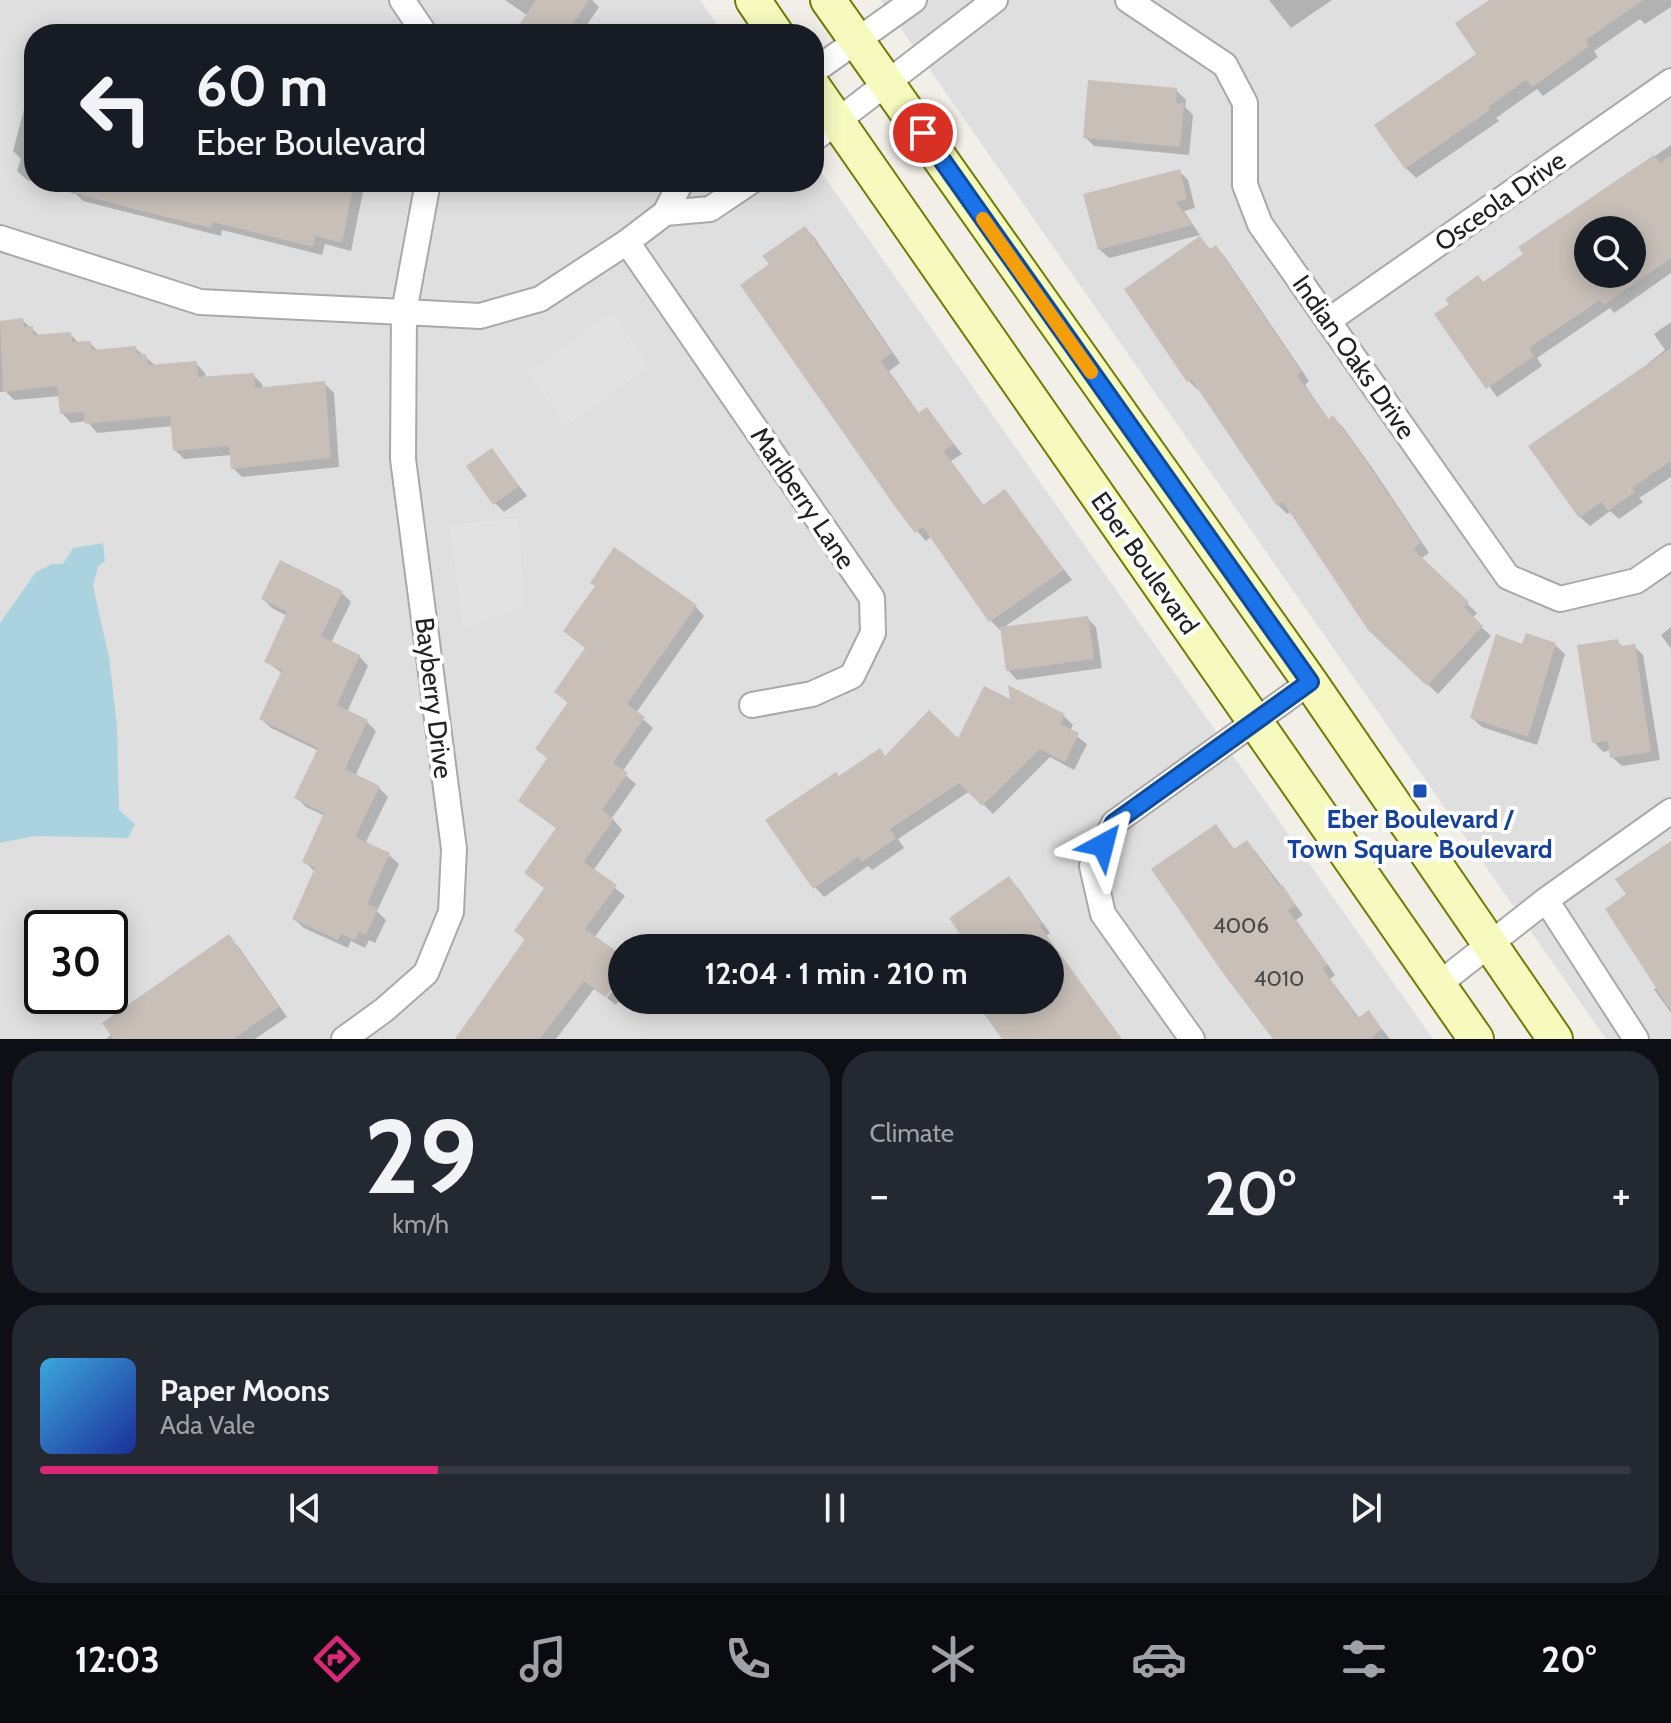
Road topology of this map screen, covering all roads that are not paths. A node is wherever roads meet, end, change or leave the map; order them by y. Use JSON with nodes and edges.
{"nodes":[{"id":1,"x":402,"y":0,"type":"edge"},
{"id":2,"x":753,"y":0,"type":"edge"},
{"id":3,"x":828,"y":0,"type":"edge"},
{"id":4,"x":914,"y":0,"type":"edge"},
{"id":5,"x":995,"y":0,"type":"edge"},
{"id":6,"x":1128,"y":0,"type":"edge"},
{"id":7,"x":418,"y":24,"type":"edge"},
{"id":8,"x":769,"y":24,"type":"edge"},
{"id":9,"x":856,"y":40,"type":"junction"},
{"id":10,"x":824,"y":64,"type":"edge"},
{"id":11,"x":1671,"y":81,"type":"edge"},
{"id":12,"x":887,"y":82,"type":"junction"},
{"id":13,"x":826,"y":130,"type":"edge"},
{"id":14,"x":426,"y":192,"type":"edge"},
{"id":15,"x":676,"y":192,"type":"edge"},
{"id":16,"x":735,"y":192,"type":"edge"},
{"id":17,"x":665,"y":213,"type":"junction"},
{"id":18,"x":0,"y":238,"type":"edge"},
{"id":19,"x":627,"y":242,"type":"junction"},
{"id":20,"x":404,"y":312,"type":"junction"},
{"id":21,"x":1328,"y":321,"type":"junction"},
{"id":22,"x":1671,"y":557,"type":"edge"},
{"id":23,"x":1310,"y":682,"type":"junction"},
{"id":24,"x":752,"y":705,"type":"dead end"},
{"id":25,"x":1255,"y":719,"type":"junction"},
{"id":26,"x":1671,"y":811,"type":"edge"},
{"id":27,"x":1546,"y":900,"type":"junction"},
{"id":28,"x":1488,"y":945,"type":"junction"},
{"id":29,"x":1439,"y":984,"type":"junction"},
{"id":30,"x":344,"y":1039,"type":"edge"},
{"id":31,"x":1192,"y":1039,"type":"edge"},
{"id":32,"x":1476,"y":1039,"type":"edge"},
{"id":33,"x":1555,"y":1039,"type":"edge"},
{"id":34,"x":1636,"y":1039,"type":"edge"}],
"edges":[{"from":1,"to":7,"type":"street"},
{"from":2,"to":8,"type":"street"},
{"from":3,"to":9,"type":"street"},
{"from":4,"to":9,"type":"street"},
{"from":5,"to":12,"type":"street"},
{"from":6,"to":21,"type":"street","name":"Indian Oaks Drive"},
{"from":9,"to":10,"type":"street"},
{"from":9,"to":12,"type":"street"},
{"from":11,"to":21,"type":"street","name":"Osceola Drive"},
{"from":12,"to":13,"type":"street"},
{"from":12,"to":23,"type":"street"},
{"from":13,"to":25,"type":"street","name":"Eber Boulevard"},
{"from":14,"to":20,"type":"street","name":"Bayberry Drive"},
{"from":15,"to":17,"type":"street"},
{"from":16,"to":17,"type":"street"},
{"from":17,"to":19,"type":"street"},
{"from":18,"to":20,"type":"street"},
{"from":19,"to":20,"type":"street"},
{"from":19,"to":24,"type":"street","name":"Marlberry Lane"},
{"from":20,"to":30,"type":"street","name":"Bayberry Drive"},
{"from":21,"to":22,"type":"street","name":"Indian Oaks Drive"},
{"from":23,"to":25,"type":"street"},
{"from":23,"to":28,"type":"street"},
{"from":25,"to":29,"type":"street","name":"Eber Boulevard"},
{"from":25,"to":31,"type":"street"},
{"from":26,"to":27,"type":"street"},
{"from":27,"to":28,"type":"street"},
{"from":27,"to":34,"type":"street"},
{"from":28,"to":29,"type":"street"},
{"from":28,"to":33,"type":"street"},
{"from":29,"to":32,"type":"street","name":"Eber Boulevard"}]}
